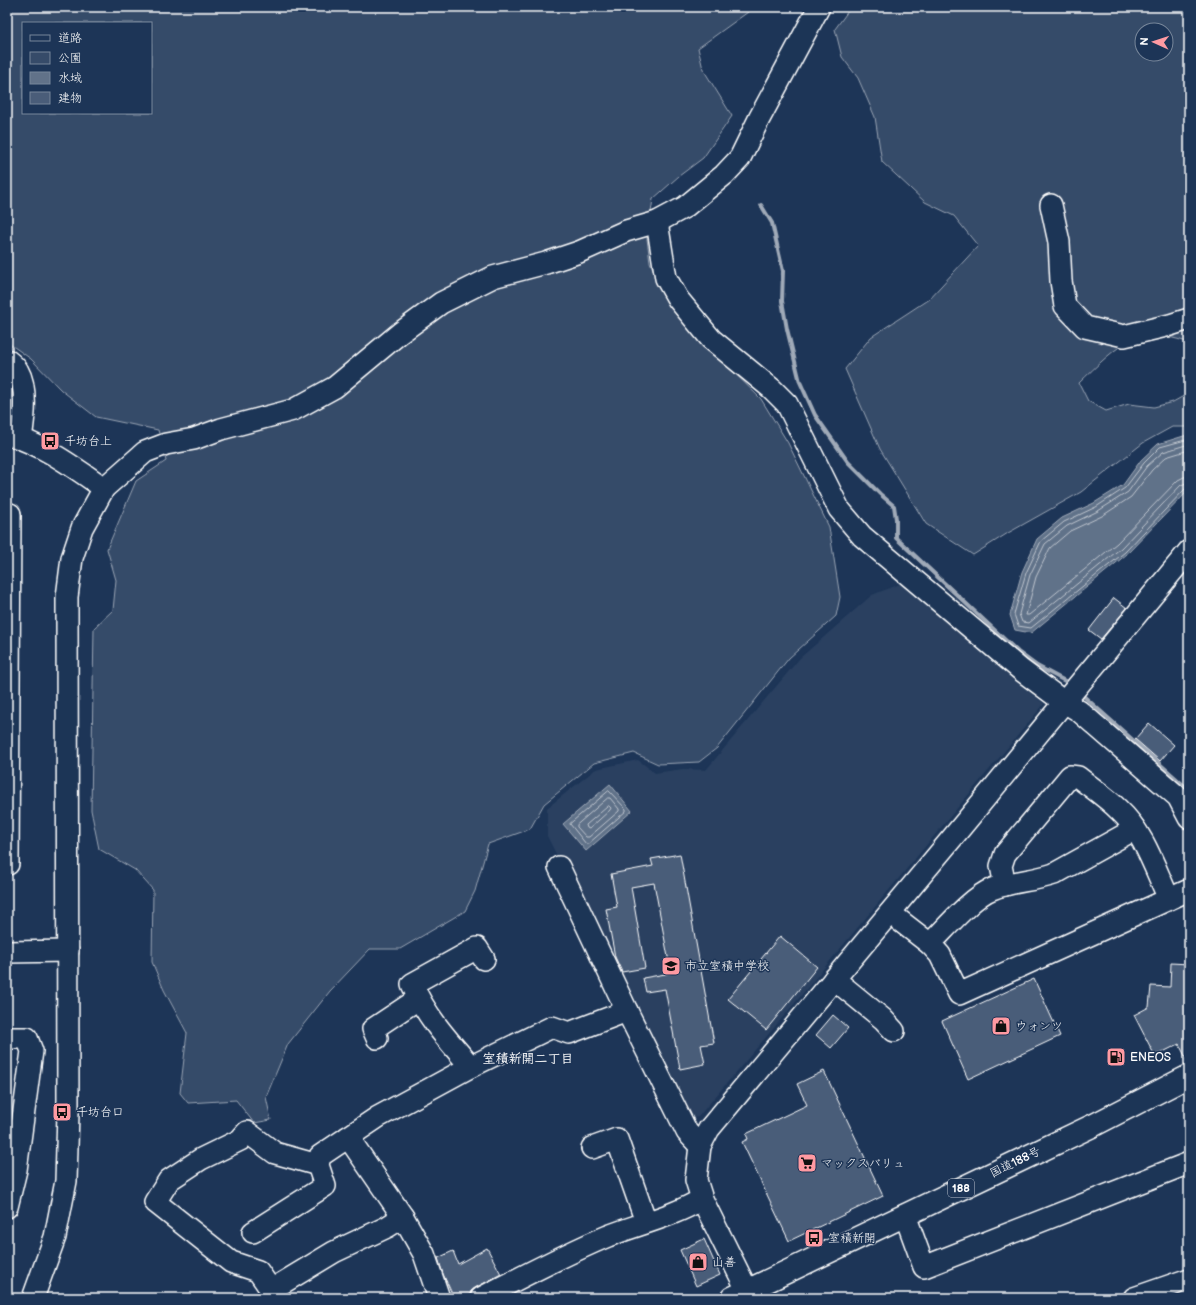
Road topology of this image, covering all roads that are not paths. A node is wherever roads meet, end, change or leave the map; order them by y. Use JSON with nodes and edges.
{"nodes":[{"id":1,"x":819,"y":7,"type":"edge"},
{"id":2,"x":1051,"y":204,"type":"dead end"},
{"id":3,"x":657,"y":222,"type":"junction"},
{"id":4,"x":1189,"y":319,"type":"edge"},
{"id":5,"x":7,"y":360,"type":"edge"},
{"id":6,"x":14,"y":436,"type":"edge"},
{"id":7,"x":104,"y":488,"type":"junction"},
{"id":8,"x":7,"y":514,"type":"edge"},
{"id":9,"x":1189,"y":551,"type":"edge"},
{"id":10,"x":8,"y":660,"type":"edge"},
{"id":11,"x":1064,"y":702,"type":"junction"},
{"id":12,"x":1184,"y":792,"type":"edge"},
{"id":13,"x":1189,"y":818,"type":"edge"},
{"id":14,"x":1135,"y":829,"type":"junction"},
{"id":15,"x":7,"y":864,"type":"edge"},
{"id":16,"x":559,"y":867,"type":"dead end"},
{"id":17,"x":1005,"y":885,"type":"junction"},
{"id":18,"x":1189,"y":890,"type":"edge"},
{"id":19,"x":1169,"y":899,"type":"junction"},
{"id":20,"x":890,"y":912,"type":"junction"},
{"id":21,"x":930,"y":944,"type":"junction"},
{"id":22,"x":68,"y":951,"type":"junction"},
{"id":23,"x":7,"y":952,"type":"edge"},
{"id":24,"x":484,"y":960,"type":"dead end"},
{"id":25,"x":834,"y":979,"type":"junction"},
{"id":26,"x":418,"y":999,"type":"junction"},
{"id":27,"x":627,"y":1011,"type":"junction"},
{"id":28,"x":894,"y":1031,"type":"dead end"},
{"id":29,"x":7,"y":1038,"type":"edge"},
{"id":30,"x":377,"y":1038,"type":"dead end"},
{"id":31,"x":470,"y":1067,"type":"junction"},
{"id":32,"x":1188,"y":1080,"type":"edge"},
{"id":33,"x":348,"y":1137,"type":"junction"},
{"id":34,"x":700,"y":1146,"type":"junction"},
{"id":35,"x":592,"y":1148,"type":"dead end"},
{"id":36,"x":1189,"y":1163,"type":"edge"},
{"id":37,"x":318,"y":1165,"type":"junction"},
{"id":38,"x":702,"y":1199,"type":"junction"},
{"id":39,"x":7,"y":1207,"type":"edge"},
{"id":40,"x":905,"y":1215,"type":"junction"},
{"id":41,"x":403,"y":1217,"type":"junction"},
{"id":42,"x":646,"y":1222,"type":"junction"},
{"id":43,"x":254,"y":1232,"type":"dead end"},
{"id":44,"x":1189,"y":1280,"type":"edge"},
{"id":45,"x":743,"y":1295,"type":"edge"},
{"id":46,"x":33,"y":1298,"type":"edge"},
{"id":47,"x":440,"y":1298,"type":"edge"},
{"id":48,"x":481,"y":1298,"type":"edge"},
{"id":49,"x":1134,"y":1298,"type":"edge"}],
"edges":[{"from":1,"to":3,"type":"street"},
{"from":2,"to":4,"type":"street"},
{"from":3,"to":7,"type":"street"},
{"from":3,"to":11,"type":"street"},
{"from":5,"to":6,"type":"street"},
{"from":6,"to":7,"type":"street"},
{"from":7,"to":22,"type":"street"},
{"from":8,"to":10,"type":"street"},
{"from":9,"to":11,"type":"street"},
{"from":10,"to":15,"type":"street"},
{"from":11,"to":12,"type":"street"},
{"from":11,"to":20,"type":"street"},
{"from":12,"to":13,"type":"street"},
{"from":14,"to":17,"type":"street"},
{"from":14,"to":17,"type":"street"},
{"from":14,"to":19,"type":"street"},
{"from":16,"to":27,"type":"street"},
{"from":17,"to":21,"type":"street"},
{"from":18,"to":19,"type":"street"},
{"from":19,"to":21,"type":"street"},
{"from":20,"to":21,"type":"street"},
{"from":20,"to":25,"type":"street"},
{"from":22,"to":23,"type":"street"},
{"from":22,"to":46,"type":"street"},
{"from":24,"to":26,"type":"street"},
{"from":25,"to":28,"type":"street"},
{"from":25,"to":34,"type":"street"},
{"from":26,"to":30,"type":"street"},
{"from":26,"to":31,"type":"street"},
{"from":27,"to":31,"type":"street"},
{"from":27,"to":34,"type":"street"},
{"from":29,"to":39,"type":"street"},
{"from":31,"to":33,"type":"street"},
{"from":32,"to":40,"type":"highway","name":"国道188号","number":"188"},
{"from":33,"to":37,"type":"street"},
{"from":33,"to":41,"type":"street"},
{"from":34,"to":38,"type":"street"},
{"from":35,"to":42,"type":"street"},
{"from":36,"to":40,"type":"street"},
{"from":37,"to":41,"type":"street"},
{"from":37,"to":43,"type":"street"},
{"from":38,"to":42,"type":"street"},
{"from":38,"to":45,"type":"street"},
{"from":40,"to":45,"type":"highway","name":"国道188号","number":"188"},
{"from":41,"to":47,"type":"street"},
{"from":42,"to":48,"type":"street"},
{"from":44,"to":49,"type":"street"}]}
